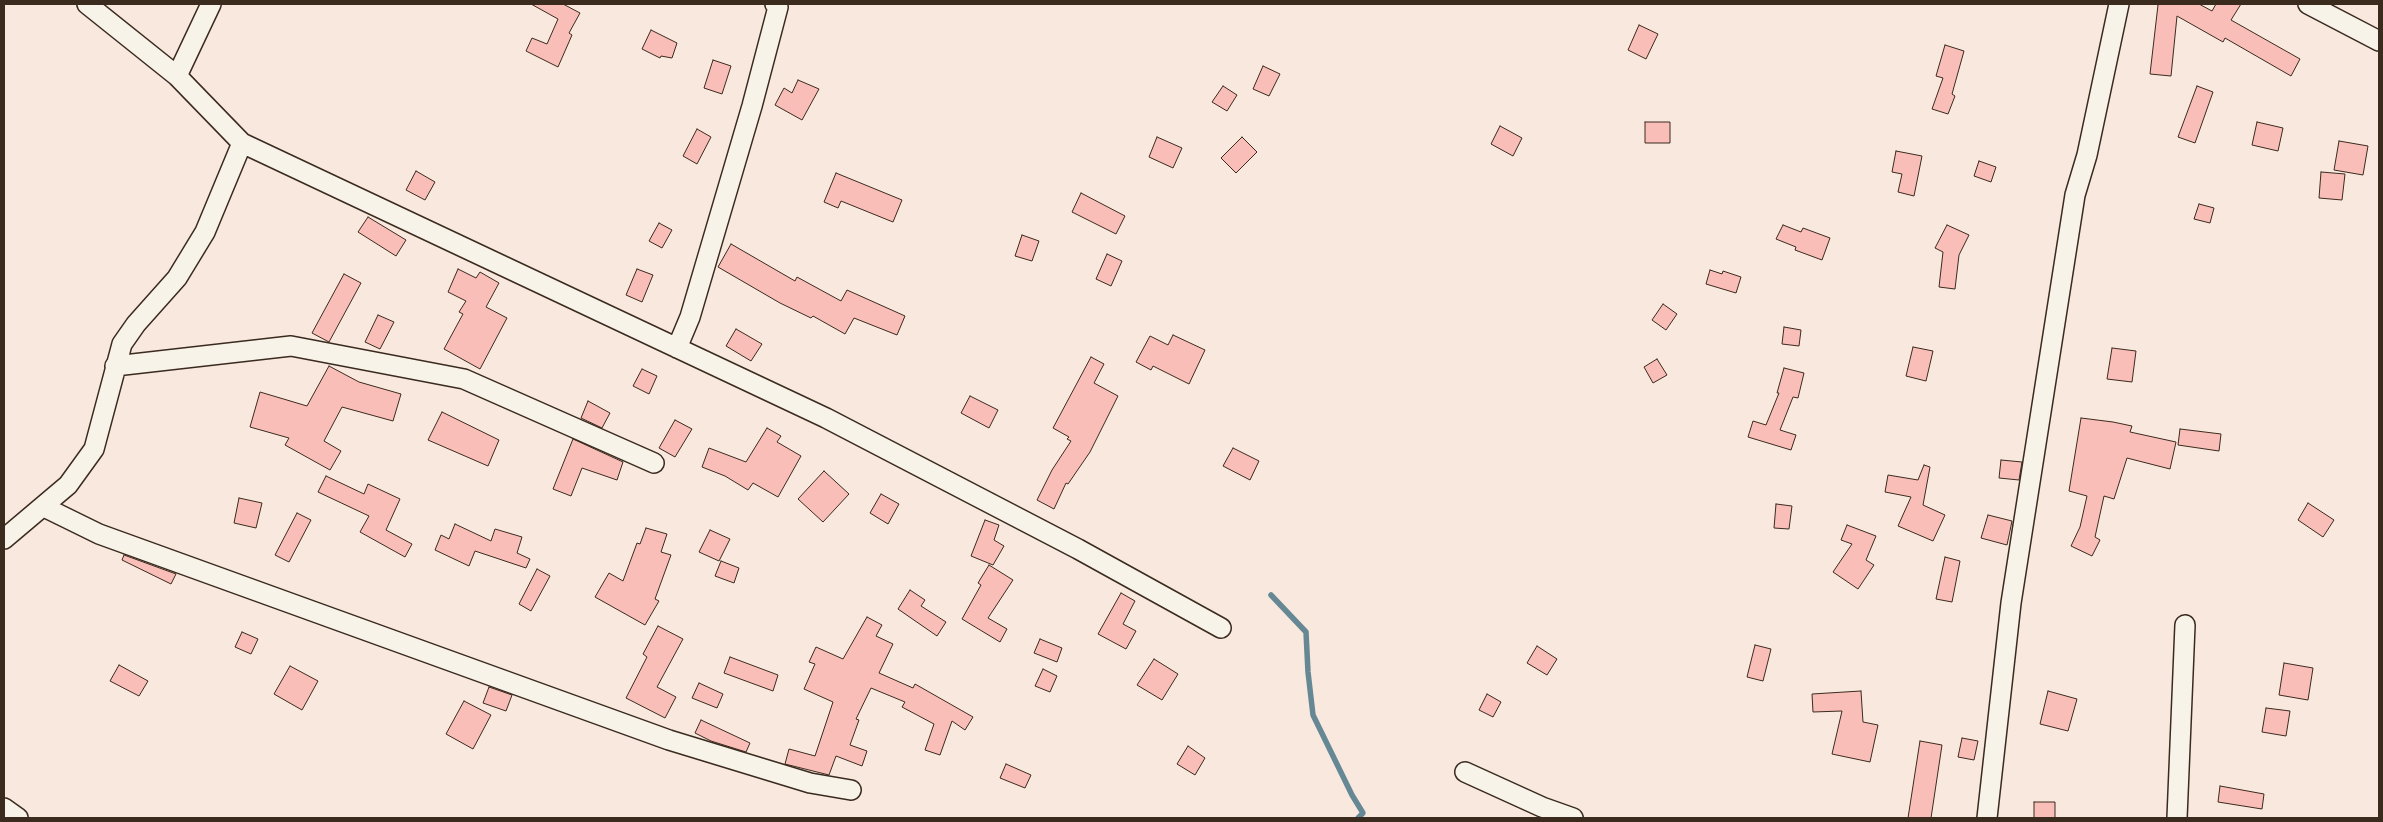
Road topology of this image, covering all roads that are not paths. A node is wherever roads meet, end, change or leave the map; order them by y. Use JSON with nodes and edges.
{"nodes":[{"id":1,"x":86,"y":4,"type":"edge"},
{"id":2,"x":211,"y":4,"type":"edge"},
{"id":3,"x":775,"y":4,"type":"edge"},
{"id":4,"x":2119,"y":4,"type":"edge"},
{"id":5,"x":2308,"y":4,"type":"edge"},
{"id":6,"x":2379,"y":41,"type":"edge"},
{"id":7,"x":177,"y":76,"type":"junction"},
{"id":8,"x":242,"y":143,"type":"junction"},
{"id":9,"x":677,"y":348,"type":"junction"},
{"id":10,"x":115,"y":366,"type":"junction"},
{"id":11,"x":654,"y":463,"type":"dead end"},
{"id":12,"x":44,"y":507,"type":"junction"},
{"id":13,"x":4,"y":539,"type":"edge"},
{"id":14,"x":2185,"y":625,"type":"dead end"},
{"id":15,"x":1221,"y":628,"type":"dead end"},
{"id":16,"x":1465,"y":772,"type":"dead end"},
{"id":17,"x":851,"y":790,"type":"dead end"},
{"id":18,"x":4,"y":808,"type":"edge"},
{"id":19,"x":18,"y":818,"type":"edge"},
{"id":20,"x":1573,"y":818,"type":"edge"},
{"id":21,"x":1986,"y":818,"type":"edge"},
{"id":22,"x":2176,"y":818,"type":"edge"}],
"edges":[{"from":1,"to":7,"type":"street"},
{"from":2,"to":7,"type":"street"},
{"from":3,"to":9,"type":"street"},
{"from":4,"to":21,"type":"street"},
{"from":5,"to":6,"type":"street"},
{"from":7,"to":8,"type":"street"},
{"from":8,"to":9,"type":"street"},
{"from":8,"to":10,"type":"street"},
{"from":9,"to":15,"type":"street"},
{"from":10,"to":11,"type":"street"},
{"from":10,"to":12,"type":"street"},
{"from":12,"to":13,"type":"street"},
{"from":12,"to":17,"type":"street"},
{"from":14,"to":22,"type":"street"},
{"from":16,"to":20,"type":"street"},
{"from":18,"to":19,"type":"street"}]}
